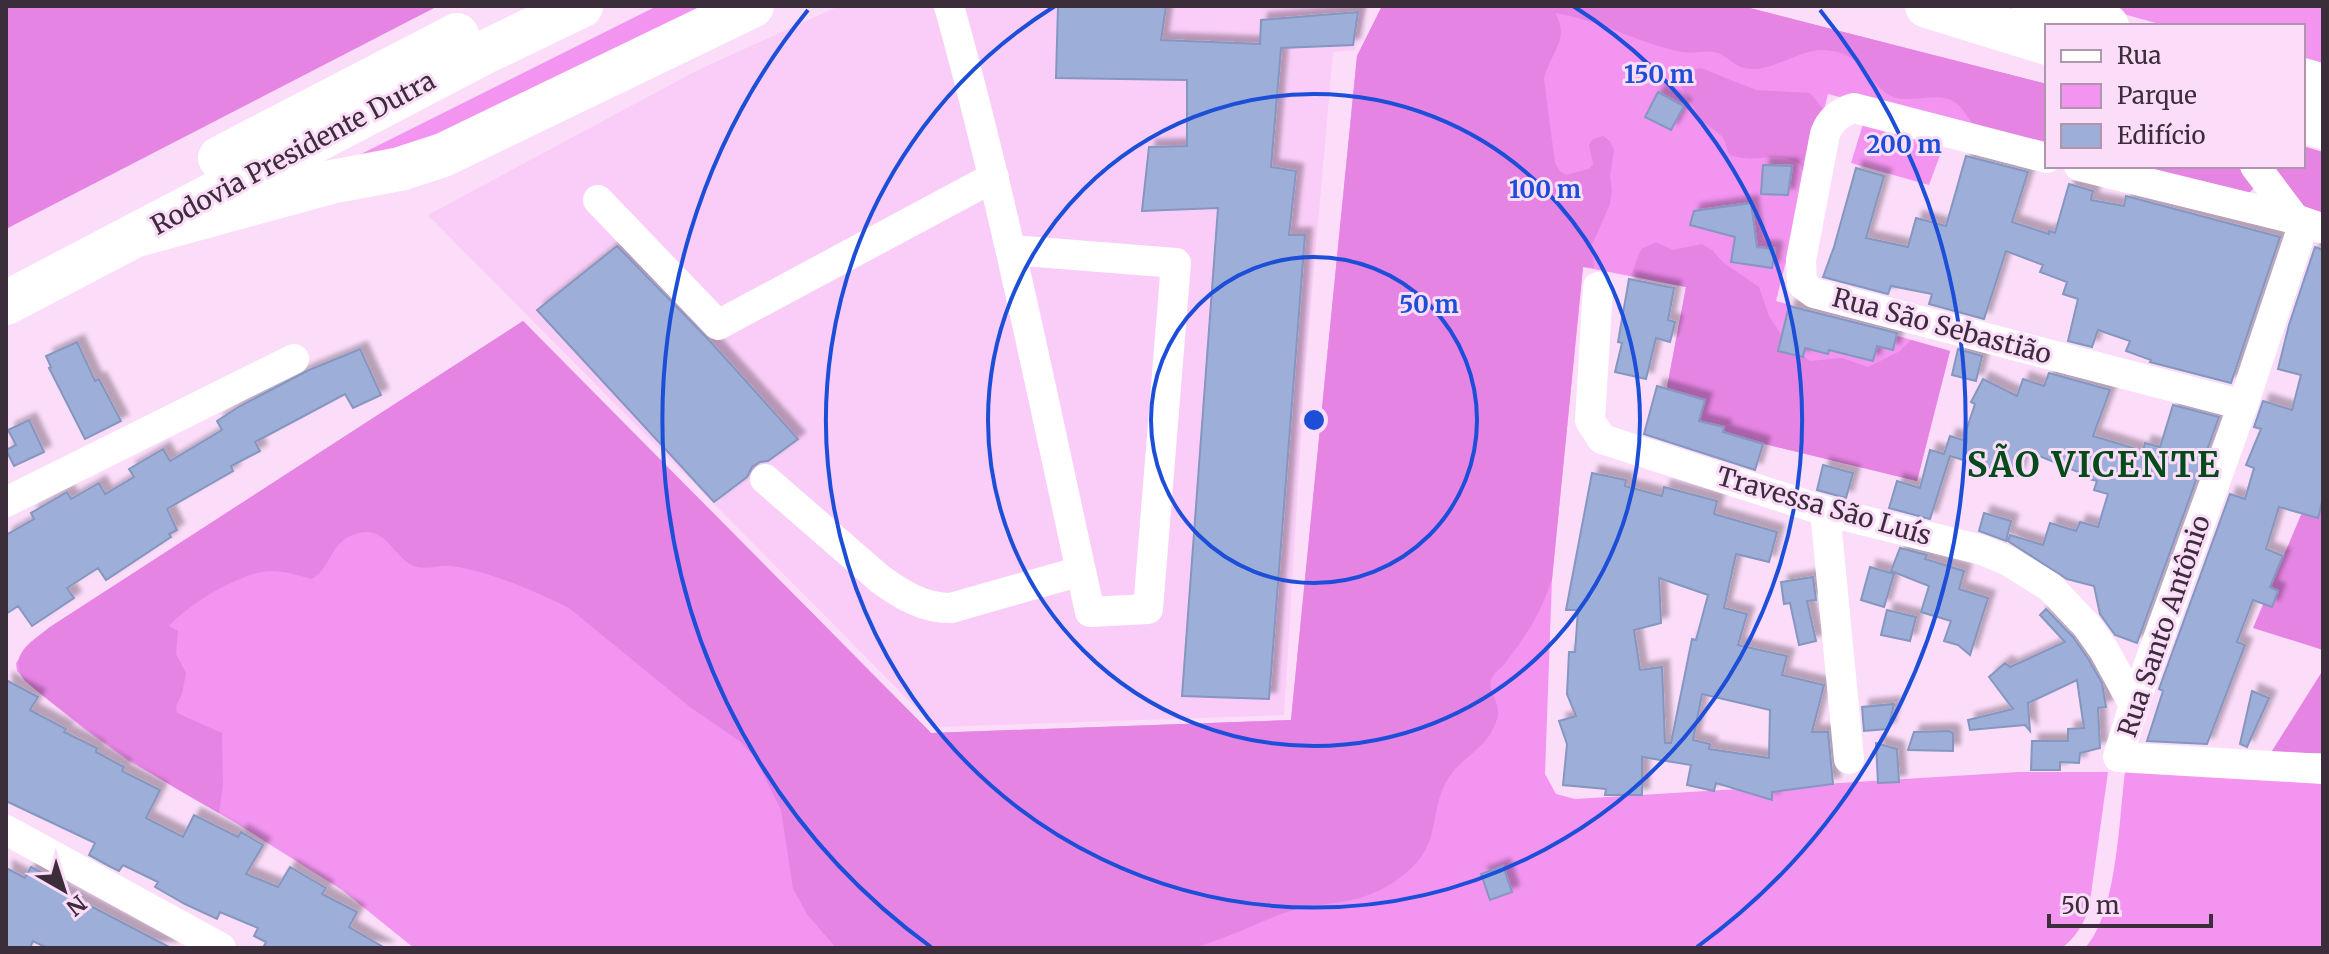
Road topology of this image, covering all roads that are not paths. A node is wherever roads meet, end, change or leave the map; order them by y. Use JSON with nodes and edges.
{"nodes":[{"id":1,"x":517,"y":6,"type":"edge"},
{"id":2,"x":581,"y":6,"type":"edge"},
{"id":3,"x":752,"y":6,"type":"edge"},
{"id":4,"x":949,"y":6,"type":"edge"},
{"id":5,"x":1927,"y":6,"type":"edge"},
{"id":6,"x":2034,"y":6,"type":"edge"},
{"id":7,"x":2100,"y":24,"type":"edge"},
{"id":8,"x":2045,"y":42,"type":"edge"},
{"id":9,"x":2045,"y":157,"type":"edge"},
{"id":10,"x":2087,"y":168,"type":"edge"},
{"id":11,"x":2259,"y":171,"type":"edge"},
{"id":12,"x":994,"y":177,"type":"junction"},
{"id":13,"x":598,"y":200,"type":"dead end"},
{"id":14,"x":2246,"y":208,"type":"junction"},
{"id":15,"x":2313,"y":225,"type":"edge"},
{"id":16,"x":137,"y":235,"type":"junction"},
{"id":17,"x":1011,"y":250,"type":"junction"},
{"id":18,"x":75,"y":268,"type":"junction"},
{"id":19,"x":6,"y":272,"type":"edge"},
{"id":20,"x":1598,"y":287,"type":"dead end"},
{"id":21,"x":6,"y":303,"type":"edge"},
{"id":22,"x":6,"y":310,"type":"edge"},
{"id":23,"x":294,"y":359,"type":"dead end"},
{"id":24,"x":2243,"y":405,"type":"junction"},
{"id":25,"x":765,"y":479,"type":"dead end"},
{"id":26,"x":6,"y":502,"type":"edge"},
{"id":27,"x":1825,"y":511,"type":"junction"},
{"id":28,"x":1081,"y":571,"type":"junction"},
{"id":29,"x":2134,"y":705,"type":"junction"},
{"id":30,"x":1849,"y":759,"type":"dead end"},
{"id":31,"x":2323,"y":769,"type":"edge"},
{"id":32,"x":6,"y":830,"type":"edge"},
{"id":33,"x":221,"y":948,"type":"edge"}],
"edges":[{"from":1,"to":19,"type":"highway","name":"Rodovia Presidente Dutra"},
{"from":2,"to":16,"type":"highway","name":"Rodovia Presidente Dutra"},
{"from":3,"to":16,"type":"highway"},
{"from":4,"to":12,"type":"street"},
{"from":5,"to":8,"type":"highway"},
{"from":6,"to":7,"type":"highway"},
{"from":9,"to":24,"type":"street","name":"Rua São Sebastião"},
{"from":10,"to":14,"type":"street"},
{"from":11,"to":14,"type":"street"},
{"from":11,"to":15,"type":"street"},
{"from":12,"to":13,"type":"street"},
{"from":12,"to":17,"type":"street"},
{"from":14,"to":15,"type":"street"},
{"from":15,"to":24,"type":"street","name":"Rua Santo Antônio"},
{"from":16,"to":18,"type":"highway","name":"Rodovia Presidente Dutra"},
{"from":17,"to":28,"type":"street"},
{"from":17,"to":28,"type":"street"},
{"from":18,"to":21,"type":"highway","name":"Rodovia Presidente Dutra"},
{"from":18,"to":22,"type":"highway"},
{"from":20,"to":27,"type":"street","name":"Travessa São Luís"},
{"from":23,"to":26,"type":"street"},
{"from":24,"to":29,"type":"street","name":"Rua Santo Antônio"},
{"from":25,"to":28,"type":"street"},
{"from":27,"to":29,"type":"street","name":"Travessa São Luís"},
{"from":27,"to":30,"type":"street"},
{"from":29,"to":31,"type":"street","name":"Rua Santo Antônio"},
{"from":32,"to":33,"type":"street"}]}
